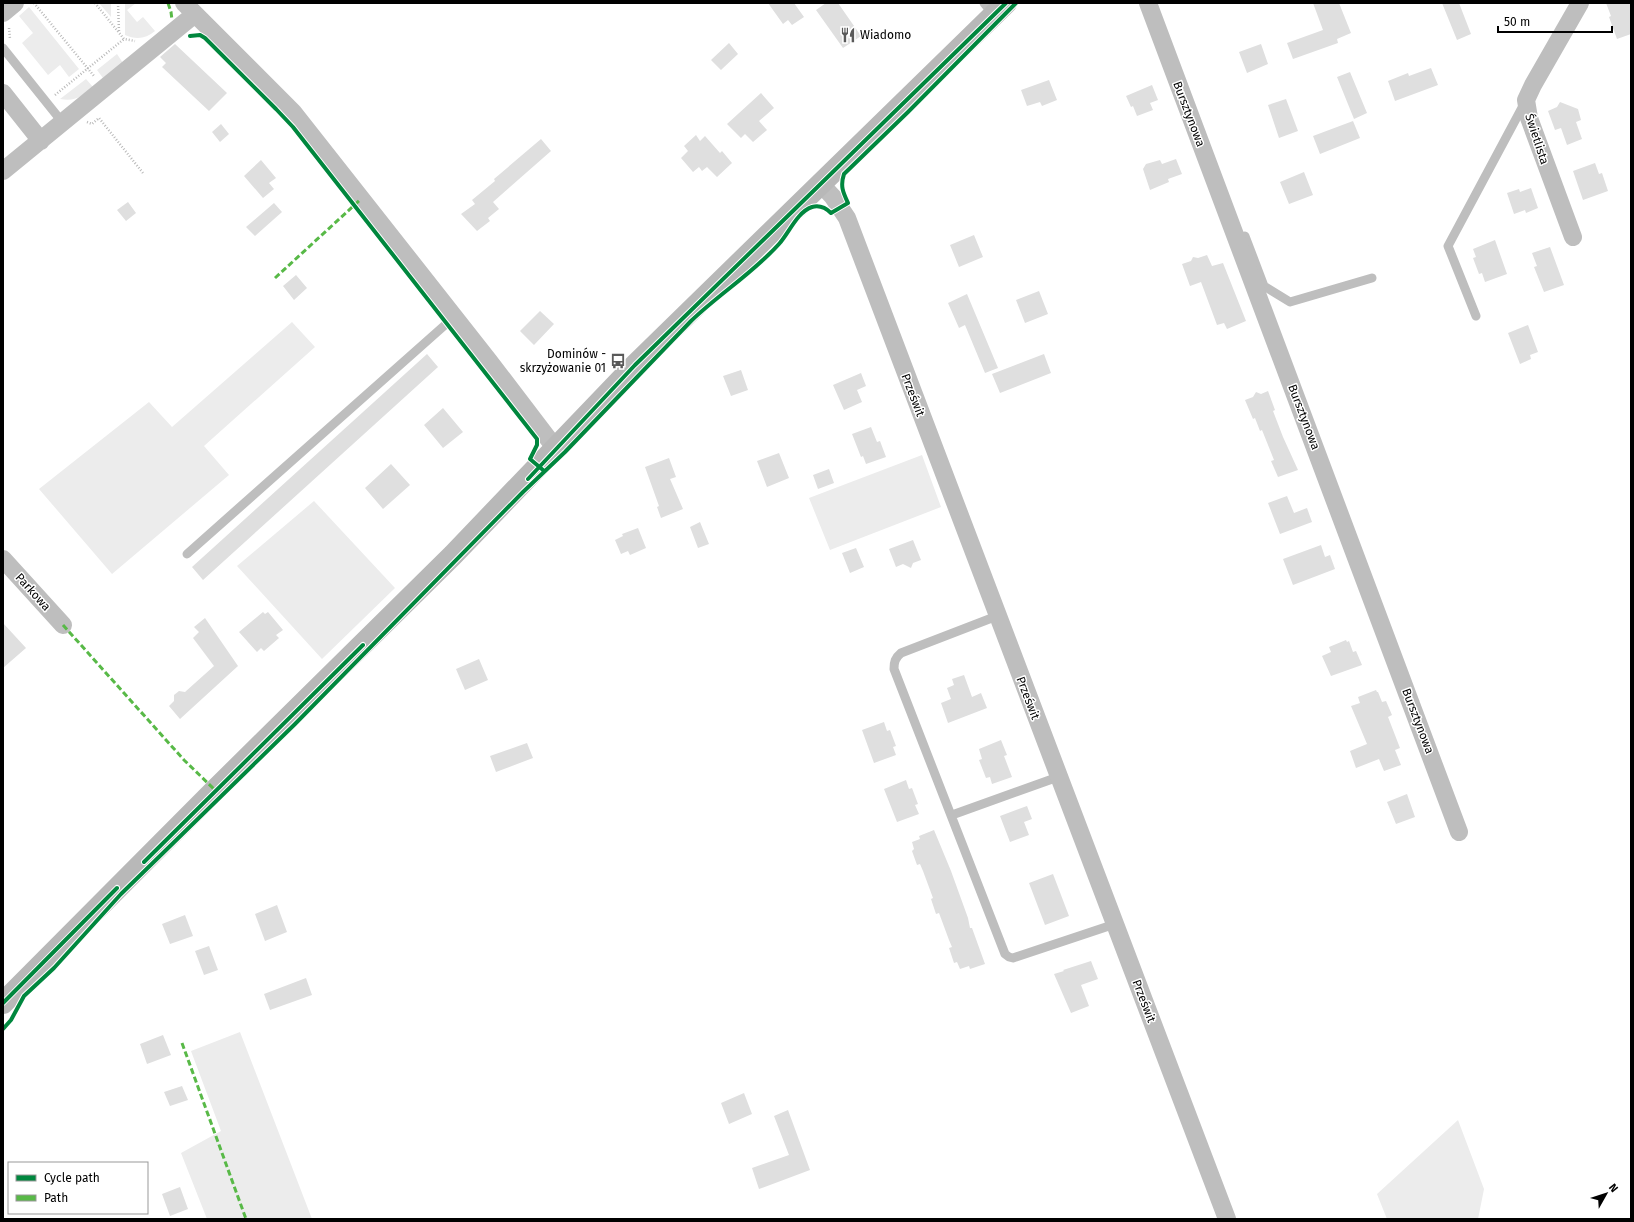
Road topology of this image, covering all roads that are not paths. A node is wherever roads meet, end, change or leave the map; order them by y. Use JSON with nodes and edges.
{"nodes":[{"id":1,"x":15,"y":3,"type":"edge"},
{"id":2,"x":1148,"y":3,"type":"edge"},
{"id":3,"x":1154,"y":3,"type":"edge"},
{"id":4,"x":1580,"y":3,"type":"edge"},
{"id":5,"x":995,"y":7,"type":"edge"},
{"id":6,"x":190,"y":8,"type":"edge"},
{"id":7,"x":6,"y":18,"type":"edge"},
{"id":8,"x":3,"y":48,"type":"edge"},
{"id":9,"x":3,"y":93,"type":"edge"},
{"id":10,"x":1526,"y":100,"type":"junction"},
{"id":11,"x":63,"y":123,"type":"junction"},
{"id":12,"x":41,"y":140,"type":"junction"},
{"id":13,"x":3,"y":171,"type":"edge"},
{"id":14,"x":820,"y":182,"type":"junction"},
{"id":15,"x":1573,"y":237,"type":"dead end"},
{"id":16,"x":1372,"y":278,"type":"dead end"},
{"id":17,"x":1476,"y":316,"type":"dead end"},
{"id":18,"x":454,"y":317,"type":"junction"},
{"id":19,"x":556,"y":448,"type":"junction"},
{"id":20,"x":187,"y":554,"type":"dead end"},
{"id":21,"x":3,"y":559,"type":"edge"},
{"id":22,"x":997,"y":616,"type":"junction"},
{"id":23,"x":63,"y":626,"type":"dead end"},
{"id":24,"x":1058,"y":777,"type":"junction"},
{"id":25,"x":952,"y":815,"type":"junction"},
{"id":26,"x":1460,"y":832,"type":"dead end"},
{"id":27,"x":1115,"y":924,"type":"junction"},
{"id":28,"x":3,"y":1003,"type":"edge"},
{"id":29,"x":1227,"y":1219,"type":"edge"}],
"edges":[{"from":1,"to":7,"type":"street"},
{"from":2,"to":26,"type":"street","name":"Bursztynowa"},
{"from":3,"to":16,"type":"lane"},
{"from":4,"to":10,"type":"street","name":"Świetlista"},
{"from":5,"to":14,"type":"street"},
{"from":6,"to":11,"type":"street"},
{"from":6,"to":18,"type":"street"},
{"from":8,"to":11,"type":"lane"},
{"from":9,"to":12,"type":"street"},
{"from":10,"to":15,"type":"street","name":"Świetlista"},
{"from":10,"to":17,"type":"lane"},
{"from":11,"to":12,"type":"street"},
{"from":12,"to":13,"type":"street"},
{"from":14,"to":19,"type":"street"},
{"from":14,"to":22,"type":"street","name":"Prześwit"},
{"from":18,"to":19,"type":"street"},
{"from":18,"to":20,"type":"lane"},
{"from":19,"to":28,"type":"street"},
{"from":21,"to":23,"type":"street","name":"Parkowa"},
{"from":22,"to":24,"type":"street","name":"Prześwit"},
{"from":22,"to":25,"type":"lane"},
{"from":24,"to":25,"type":"lane"},
{"from":24,"to":27,"type":"street","name":"Prześwit"},
{"from":25,"to":27,"type":"lane"},
{"from":27,"to":29,"type":"street","name":"Prześwit"}]}
